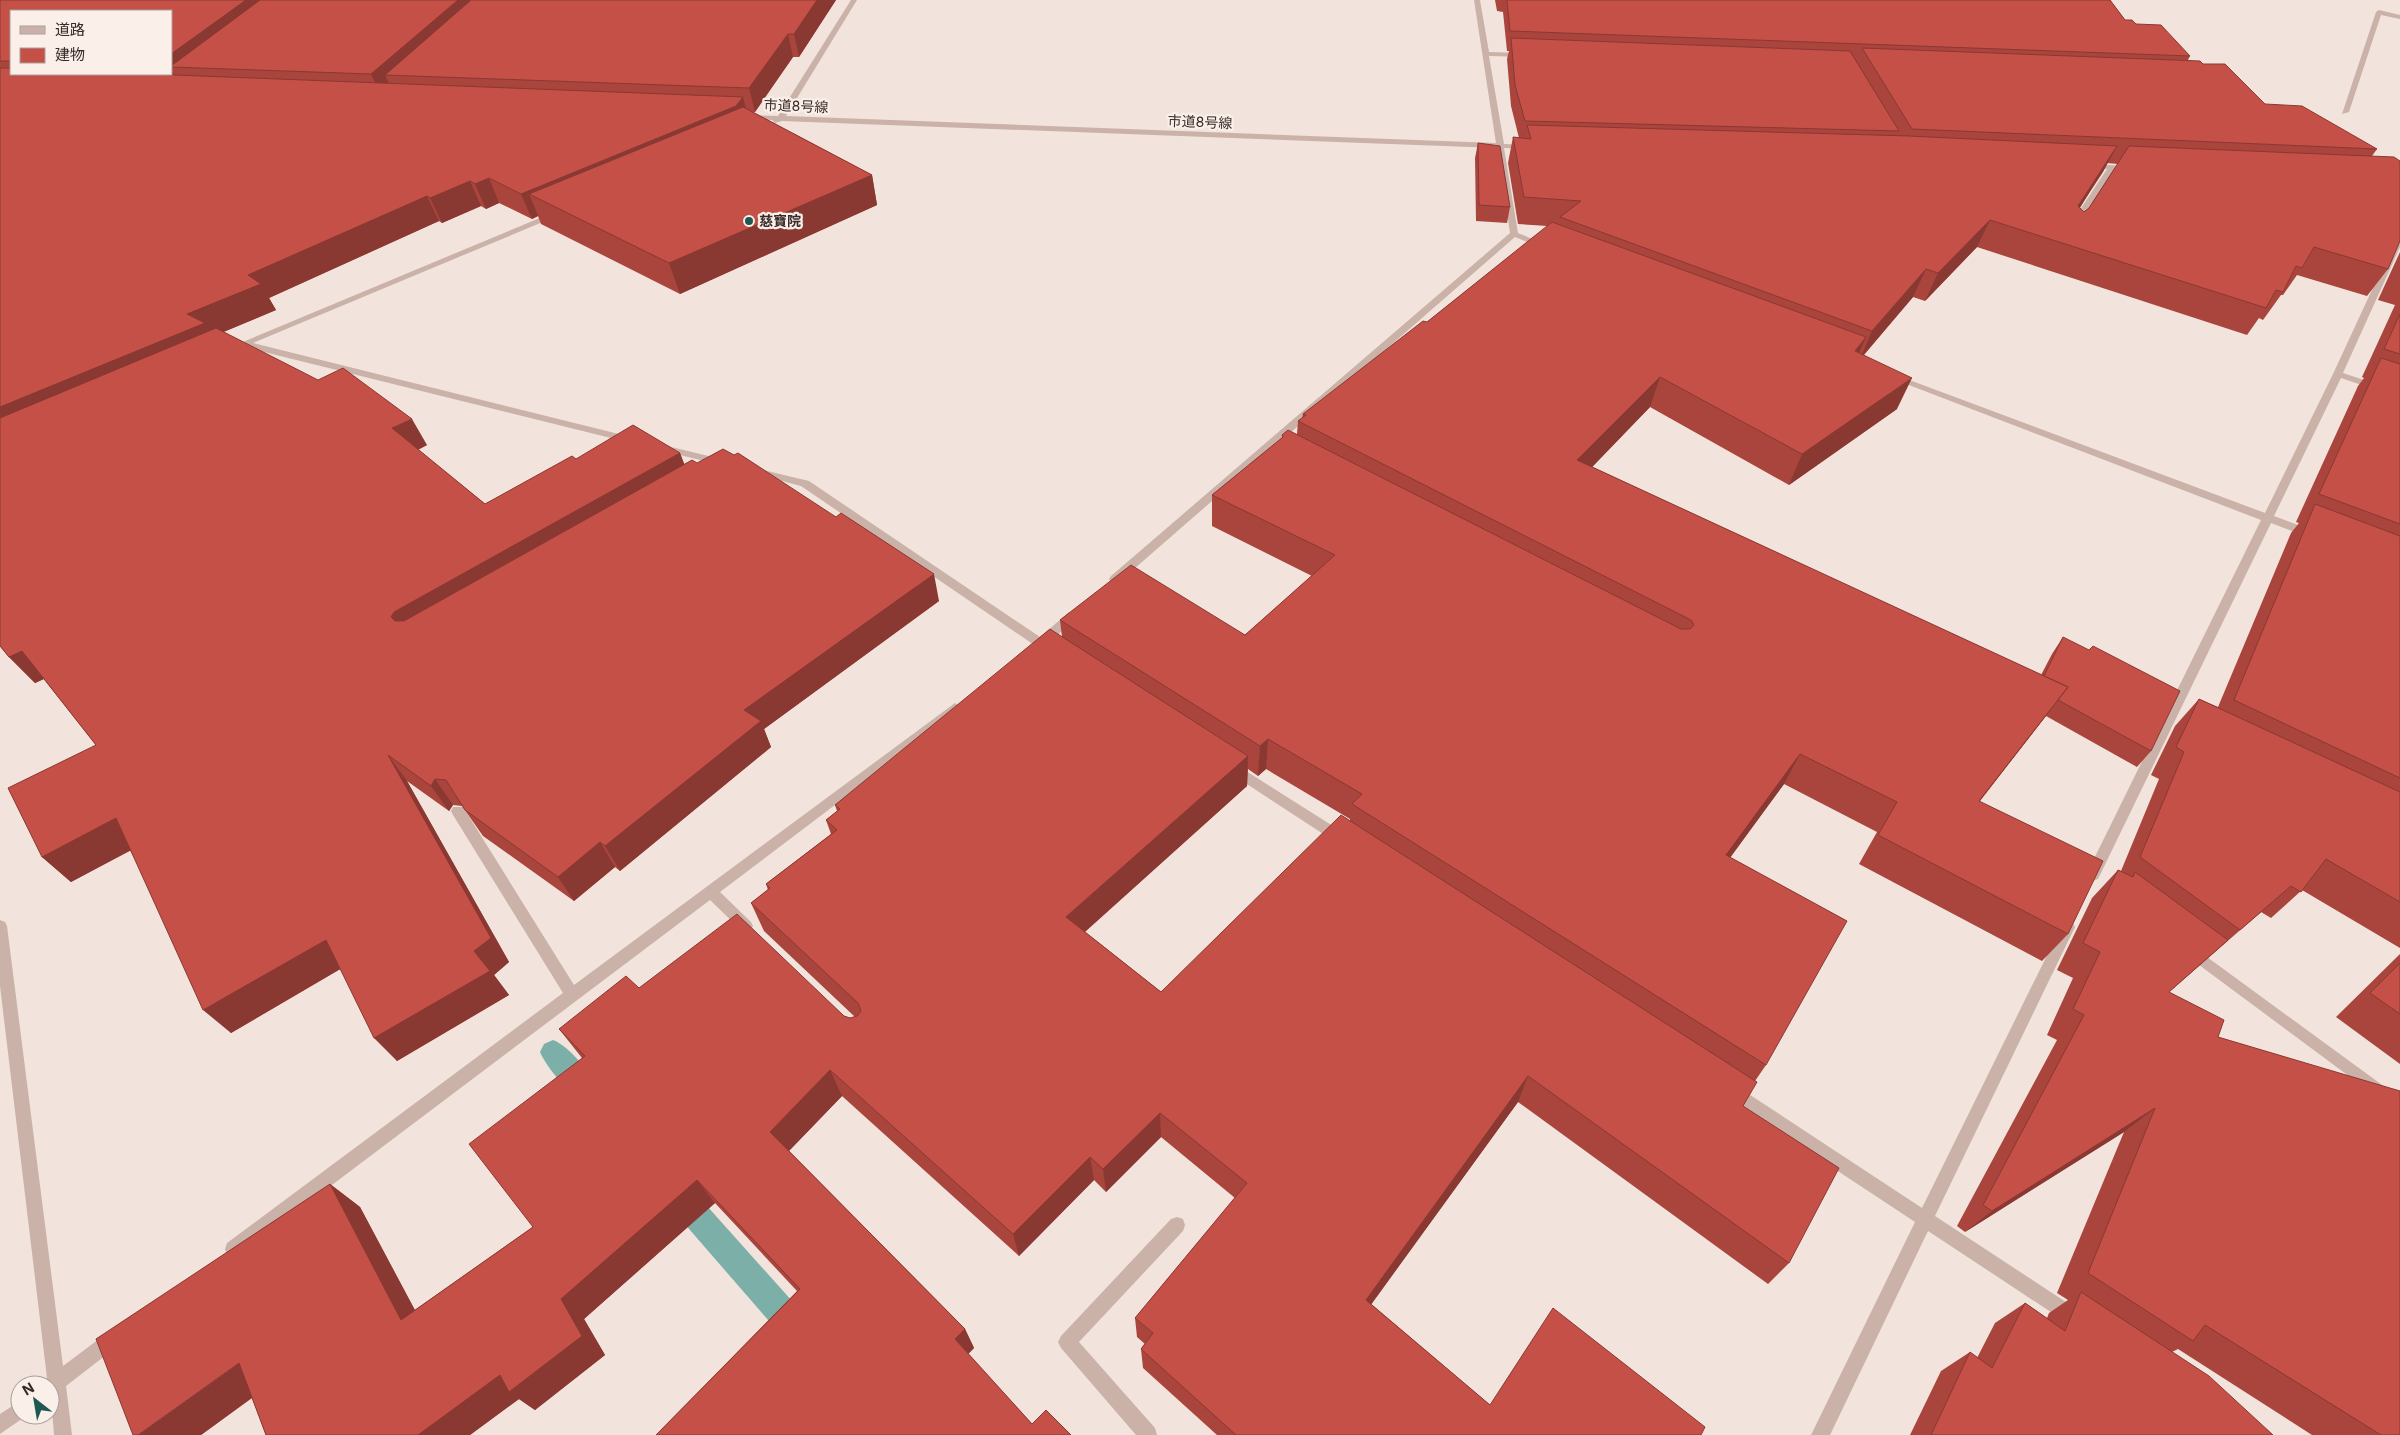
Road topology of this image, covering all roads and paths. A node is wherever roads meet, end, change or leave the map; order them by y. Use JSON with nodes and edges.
{"nodes":[{"id":1,"x":854,"y":0,"type":"edge"},
{"id":2,"x":1477,"y":0,"type":"edge"},
{"id":3,"x":2400,"y":16,"type":"edge"},
{"id":4,"x":1484,"y":54,"type":"junction"},
{"id":5,"x":1533,"y":56,"type":"edge"},
{"id":6,"x":2345,"y":112,"type":"dead end"},
{"id":7,"x":742,"y":117,"type":"edge"},
{"id":8,"x":781,"y":118,"type":"junction"},
{"id":9,"x":763,"y":126,"type":"edge"},
{"id":10,"x":1501,"y":146,"type":"junction"},
{"id":11,"x":1541,"y":147,"type":"edge"},
{"id":12,"x":2083,"y":166,"type":"edge"},
{"id":13,"x":2112,"y":167,"type":"junction"},
{"id":14,"x":2141,"y":169,"type":"edge"},
{"id":15,"x":563,"y":210,"type":"edge"},
{"id":16,"x":1514,"y":234,"type":"junction"},
{"id":17,"x":2069,"y":234,"type":"edge"},
{"id":18,"x":2400,"y":238,"type":"edge"},
{"id":19,"x":1551,"y":248,"type":"edge"},
{"id":20,"x":1886,"y":374,"type":"edge"},
{"id":21,"x":2338,"y":374,"type":"junction"},
{"id":22,"x":2400,"y":394,"type":"edge"},
{"id":23,"x":728,"y":464,"type":"junction"},
{"id":24,"x":711,"y":474,"type":"edge"},
{"id":25,"x":2268,"y":518,"type":"junction"},
{"id":26,"x":2321,"y":538,"type":"edge"},
{"id":27,"x":1107,"y":586,"type":"edge"},
{"id":28,"x":1085,"y":605,"type":"edge"},
{"id":29,"x":1037,"y":646,"type":"junction"},
{"id":30,"x":1066,"y":660,"type":"edge"},
{"id":31,"x":962,"y":702,"type":"edge"},
{"id":32,"x":1224,"y":763,"type":"edge"},
{"id":33,"x":458,"y":811,"type":"edge"},
{"id":34,"x":1350,"y":844,"type":"edge"},
{"id":35,"x":2093,"y":882,"type":"edge"},
{"id":36,"x":710,"y":891,"type":"junction"},
{"id":37,"x":2074,"y":913,"type":"edge"},
{"id":38,"x":0,"y":926,"type":"edge"},
{"id":39,"x":754,"y":933,"type":"edge"},
{"id":40,"x":2179,"y":942,"type":"edge"},
{"id":41,"x":572,"y":994,"type":"junction"},
{"id":42,"x":1718,"y":1083,"type":"edge"},
{"id":43,"x":2400,"y":1106,"type":"edge"},
{"id":44,"x":1926,"y":1218,"type":"junction"},
{"id":45,"x":1177,"y":1225,"type":"dead end"},
{"id":46,"x":224,"y":1256,"type":"edge"},
{"id":47,"x":2080,"y":1321,"type":"edge"},
{"id":48,"x":121,"y":1333,"type":"edge"},
{"id":49,"x":53,"y":1375,"type":"edge"},
{"id":50,"x":60,"y":1379,"type":"edge"},
{"id":51,"x":60,"y":1418,"type":"edge"},
{"id":52,"x":63,"y":1435,"type":"edge"},
{"id":53,"x":1148,"y":1435,"type":"edge"},
{"id":54,"x":1820,"y":1435,"type":"edge"}],
"edges":[{"from":1,"to":8,"type":"street"},
{"from":2,"to":4,"type":"street"},
{"from":3,"to":6,"type":"street"},
{"from":4,"to":5,"type":"street"},
{"from":4,"to":10,"type":"street"},
{"from":7,"to":8,"type":"street","name":"市道8号線"},
{"from":8,"to":9,"type":"street"},
{"from":8,"to":10,"type":"street","name":"市道8号線"},
{"from":10,"to":11,"type":"street","name":"市道8号線"},
{"from":10,"to":16,"type":"street"},
{"from":12,"to":13,"type":"street"},
{"from":13,"to":14,"type":"street"},
{"from":13,"to":17,"type":"street"},
{"from":15,"to":23,"type":"street"},
{"from":16,"to":19,"type":"street"},
{"from":16,"to":27,"type":"street"},
{"from":18,"to":21,"type":"street"},
{"from":20,"to":25,"type":"street"},
{"from":21,"to":22,"type":"street"},
{"from":21,"to":25,"type":"street"},
{"from":23,"to":24,"type":"street"},
{"from":23,"to":29,"type":"street"},
{"from":25,"to":26,"type":"street"},
{"from":25,"to":35,"type":"street"},
{"from":28,"to":29,"type":"street"},
{"from":29,"to":30,"type":"street"},
{"from":31,"to":36,"type":"street"},
{"from":32,"to":34,"type":"street"},
{"from":33,"to":41,"type":"street"},
{"from":36,"to":39,"type":"street"},
{"from":36,"to":41,"type":"street"},
{"from":37,"to":44,"type":"street"},
{"from":38,"to":49,"type":"street"},
{"from":40,"to":43,"type":"street"},
{"from":41,"to":46,"type":"street"},
{"from":42,"to":44,"type":"street"},
{"from":44,"to":47,"type":"street"},
{"from":44,"to":54,"type":"street"},
{"from":45,"to":53,"type":"street"},
{"from":48,"to":50,"type":"street"},
{"from":51,"to":52,"type":"street"}]}
